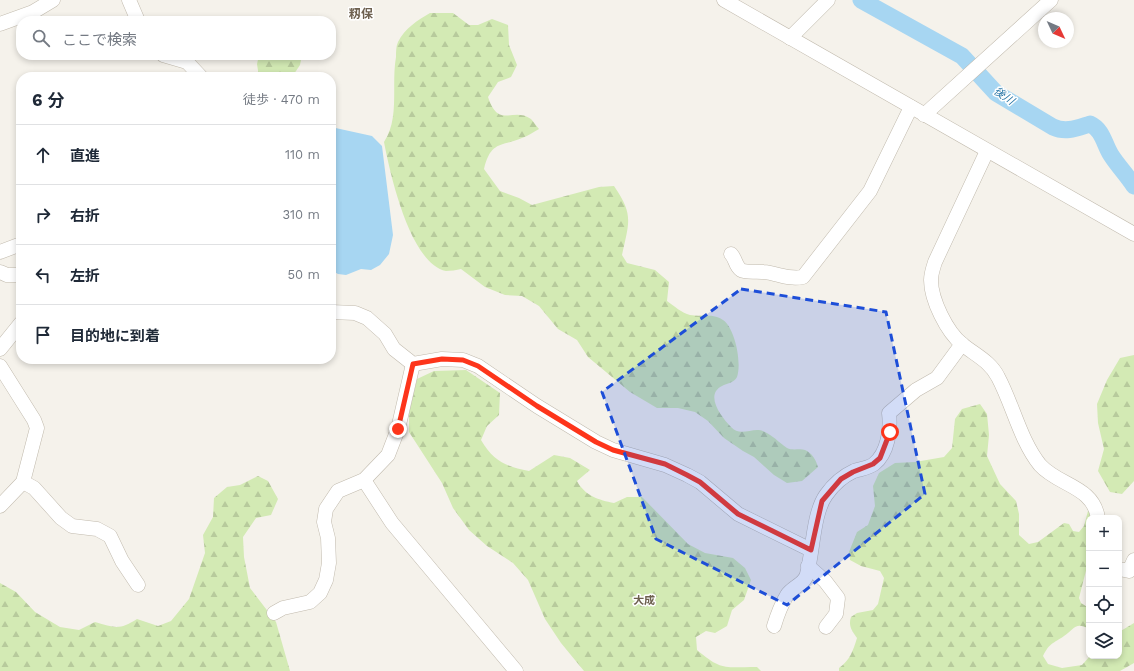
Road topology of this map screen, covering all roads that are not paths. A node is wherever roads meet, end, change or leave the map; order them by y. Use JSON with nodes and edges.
{"nodes":[{"id":1,"x":53,"y":0,"type":"edge"},
{"id":2,"x":129,"y":0,"type":"edge"},
{"id":3,"x":724,"y":0,"type":"edge"},
{"id":4,"x":828,"y":0,"type":"edge"},
{"id":5,"x":1051,"y":0,"type":"edge"},
{"id":6,"x":22,"y":16,"type":"edge"},
{"id":7,"x":136,"y":16,"type":"edge"},
{"id":8,"x":16,"y":18,"type":"edge"},
{"id":9,"x":0,"y":24,"type":"edge"},
{"id":10,"x":790,"y":38,"type":"junction"},
{"id":11,"x":180,"y":60,"type":"edge"},
{"id":12,"x":196,"y":72,"type":"edge"},
{"id":13,"x":911,"y":107,"type":"junction"},
{"id":14,"x":924,"y":115,"type":"junction"},
{"id":15,"x":987,"y":151,"type":"junction"},
{"id":16,"x":1133,"y":233,"type":"edge"},
{"id":17,"x":16,"y":246,"type":"edge"},
{"id":18,"x":0,"y":252,"type":"edge"},
{"id":19,"x":731,"y":254,"type":"dead end"},
{"id":20,"x":0,"y":272,"type":"edge"},
{"id":21,"x":16,"y":275,"type":"edge"},
{"id":22,"x":336,"y":312,"type":"edge"},
{"id":23,"x":16,"y":329,"type":"edge"},
{"id":24,"x":962,"y":344,"type":"junction"},
{"id":25,"x":0,"y":349,"type":"edge"},
{"id":26,"x":413,"y":364,"type":"junction"},
{"id":27,"x":0,"y":366,"type":"edge"},
{"id":28,"x":364,"y":480,"type":"junction"},
{"id":29,"x":23,"y":482,"type":"junction"},
{"id":30,"x":0,"y":506,"type":"edge"},
{"id":31,"x":1097,"y":515,"type":"edge"},
{"id":32,"x":811,"y":550,"type":"junction"},
{"id":33,"x":1134,"y":560,"type":"edge"},
{"id":34,"x":808,"y":566,"type":"junction"},
{"id":35,"x":1122,"y":570,"type":"edge"},
{"id":36,"x":138,"y":585,"type":"dead end"},
{"id":37,"x":274,"y":613,"type":"dead end"},
{"id":38,"x":774,"y":626,"type":"dead end"},
{"id":39,"x":826,"y":627,"type":"dead end"},
{"id":40,"x":516,"y":671,"type":"edge"}],
"edges":[{"from":1,"to":6,"type":"street"},
{"from":2,"to":7,"type":"street"},
{"from":3,"to":10,"type":"street"},
{"from":4,"to":10,"type":"street"},
{"from":5,"to":14,"type":"street"},
{"from":8,"to":9,"type":"street"},
{"from":10,"to":13,"type":"street"},
{"from":11,"to":12,"type":"street"},
{"from":13,"to":14,"type":"street"},
{"from":13,"to":19,"type":"street"},
{"from":14,"to":15,"type":"street"},
{"from":15,"to":16,"type":"street"},
{"from":15,"to":24,"type":"street"},
{"from":17,"to":18,"type":"street"},
{"from":20,"to":21,"type":"street"},
{"from":22,"to":26,"type":"street"},
{"from":23,"to":25,"type":"street"},
{"from":24,"to":31,"type":"street"},
{"from":24,"to":32,"type":"street"},
{"from":26,"to":28,"type":"street"},
{"from":26,"to":32,"type":"street"},
{"from":27,"to":29,"type":"street"},
{"from":28,"to":37,"type":"street"},
{"from":28,"to":40,"type":"street"},
{"from":29,"to":30,"type":"street"},
{"from":29,"to":36,"type":"street"},
{"from":32,"to":34,"type":"street"},
{"from":33,"to":35,"type":"street"},
{"from":34,"to":38,"type":"street"},
{"from":34,"to":39,"type":"street"}]}
